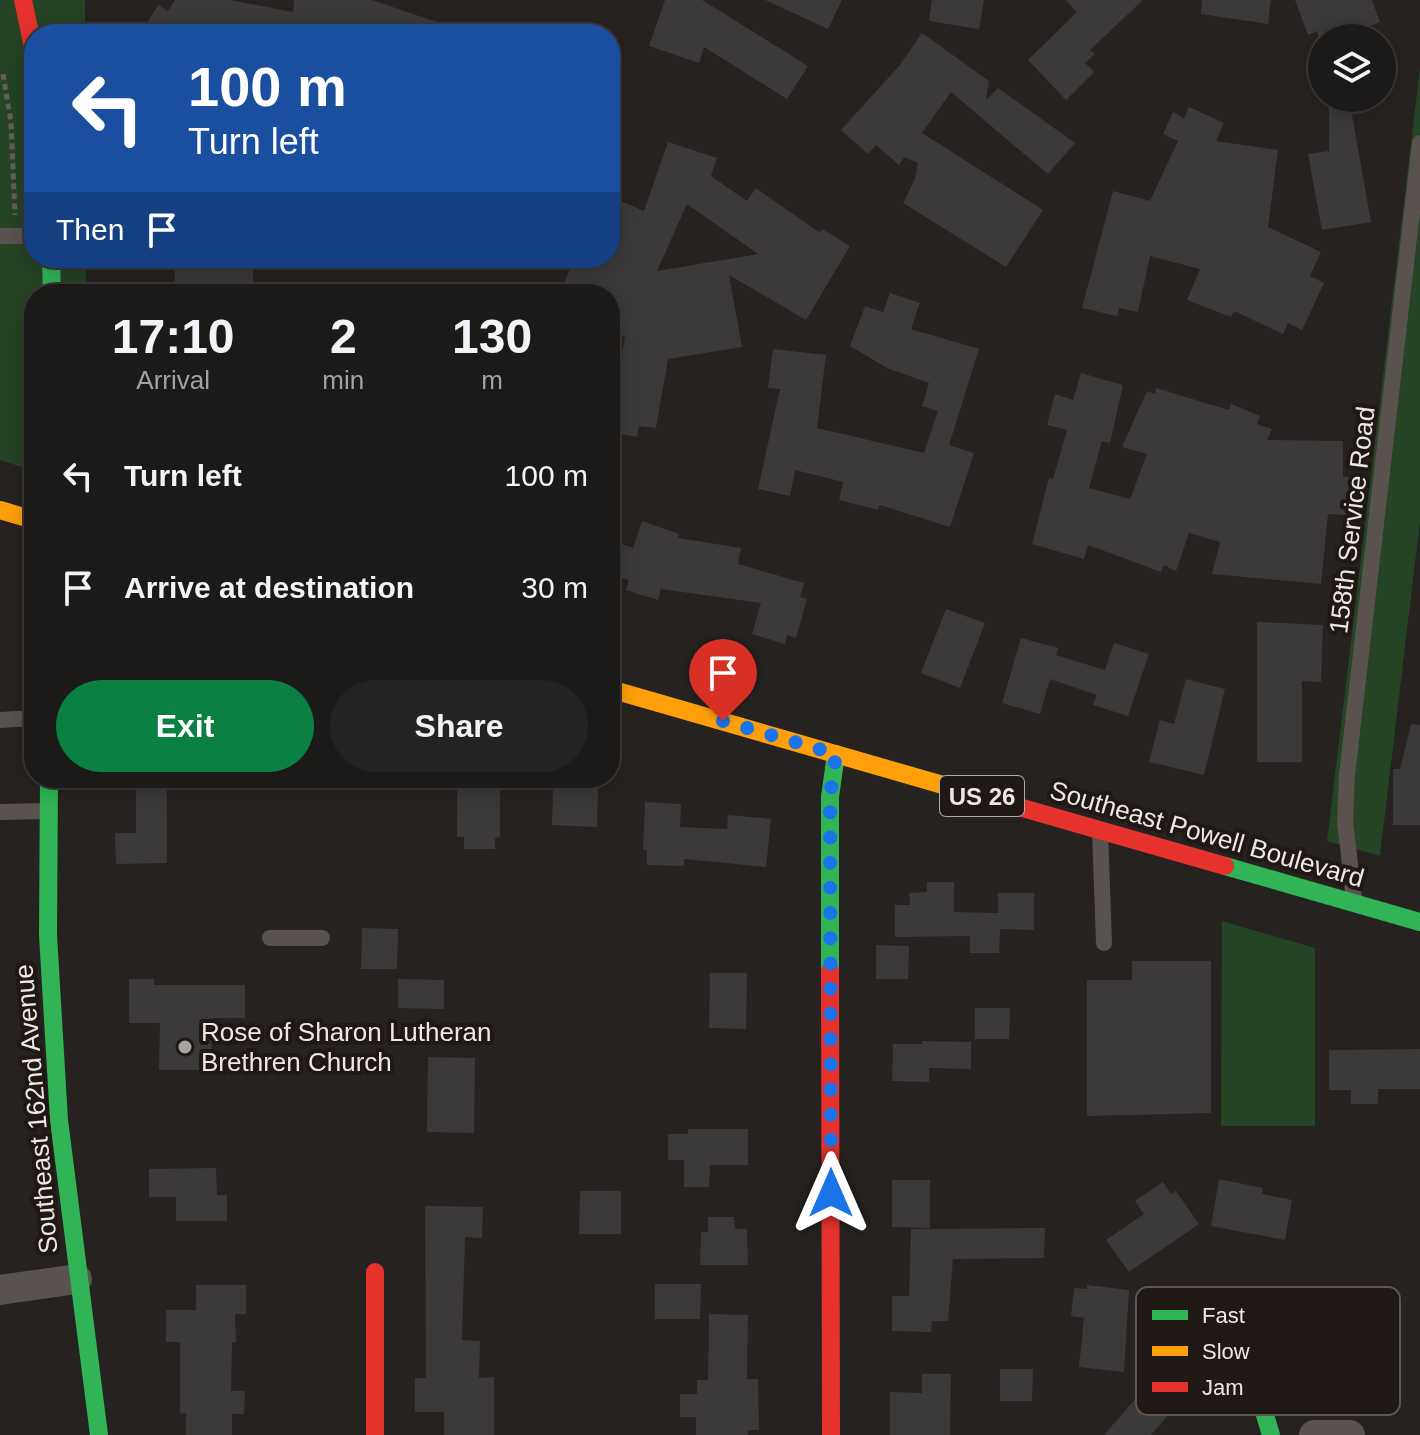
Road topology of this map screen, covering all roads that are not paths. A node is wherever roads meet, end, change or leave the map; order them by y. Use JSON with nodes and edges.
{"nodes":[{"id":1,"x":23,"y":0,"type":"edge"},
{"id":2,"x":28,"y":24,"type":"edge"},
{"id":3,"x":1420,"y":143,"type":"edge"},
{"id":4,"x":0,"y":510,"type":"edge"},
{"id":5,"x":24,"y":517,"type":"edge"},
{"id":6,"x":620,"y":692,"type":"edge"},
{"id":7,"x":24,"y":719,"type":"edge"},
{"id":8,"x":0,"y":720,"type":"edge"},
{"id":9,"x":836,"y":754,"type":"junction"},
{"id":10,"x":49,"y":788,"type":"edge"},
{"id":11,"x":48,"y":811,"type":"junction"},
{"id":12,"x":0,"y":812,"type":"edge"},
{"id":13,"x":1099,"y":830,"type":"junction"},
{"id":14,"x":1354,"y":903,"type":"junction"},
{"id":15,"x":1420,"y":922,"type":"edge"},
{"id":16,"x":270,"y":938,"type":"dead end"},
{"id":17,"x":322,"y":938,"type":"dead end"},
{"id":18,"x":1104,"y":943,"type":"dead end"},
{"id":19,"x":375,"y":1272,"type":"dead end"},
{"id":20,"x":77,"y":1279,"type":"junction"},
{"id":21,"x":0,"y":1290,"type":"edge"},
{"id":22,"x":1265,"y":1415,"type":"edge"},
{"id":23,"x":99,"y":1435,"type":"edge"},
{"id":24,"x":375,"y":1435,"type":"edge"},
{"id":25,"x":831,"y":1435,"type":"edge"},
{"id":26,"x":1271,"y":1435,"type":"edge"},
{"id":27,"x":1314,"y":1435,"type":"edge"},
{"id":28,"x":1350,"y":1435,"type":"edge"}],
"edges":[{"from":1,"to":2,"type":"main road"},
{"from":3,"to":14,"type":"lane","name":"158th Service Road"},
{"from":4,"to":5,"type":"main road"},
{"from":6,"to":9,"type":"main road","name":"Southeast Powell Boulevard","number":"US 26"},
{"from":7,"to":8,"type":"lane"},
{"from":9,"to":13,"type":"main road","name":"Southeast Powell Boulevard","number":"US 26"},
{"from":9,"to":25,"type":"main road"},
{"from":10,"to":11,"type":"main road","name":"Southeast 162nd Avenue"},
{"from":11,"to":12,"type":"lane"},
{"from":11,"to":20,"type":"main road","name":"Southeast 162nd Avenue"},
{"from":13,"to":14,"type":"main road","name":"Southeast Powell Boulevard","number":"US 26"},
{"from":13,"to":18,"type":"lane"},
{"from":14,"to":15,"type":"main road","name":"Southeast Powell Boulevard","number":"US 26"},
{"from":16,"to":17,"type":"lane"},
{"from":19,"to":24,"type":"main road"},
{"from":20,"to":21,"type":"street"},
{"from":20,"to":23,"type":"main road","name":"Southeast 162nd Avenue"},
{"from":22,"to":26,"type":"main road"},
{"from":27,"to":28,"type":"street"}]}
